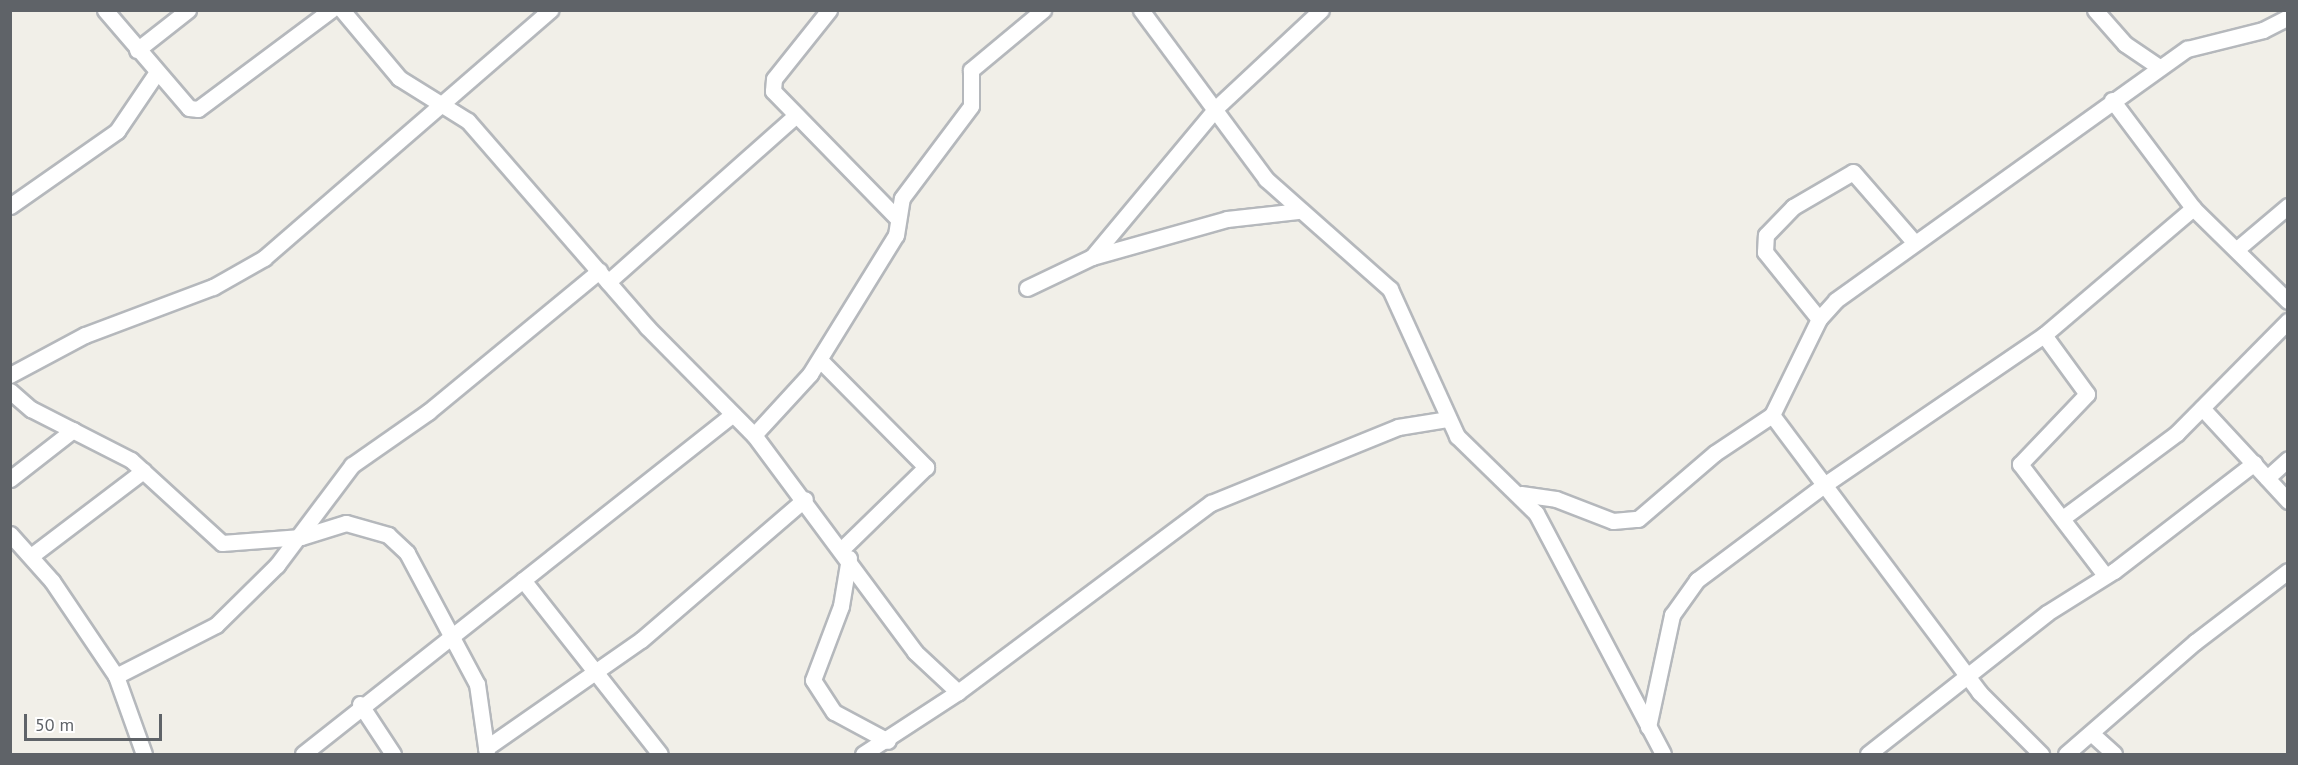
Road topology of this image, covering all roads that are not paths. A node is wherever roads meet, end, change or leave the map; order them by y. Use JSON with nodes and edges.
{"nodes":[{"id":1,"x":105,"y":10,"type":"edge"},
{"id":2,"x":188,"y":10,"type":"edge"},
{"id":3,"x":331,"y":10,"type":"edge"},
{"id":4,"x":342,"y":10,"type":"edge"},
{"id":5,"x":550,"y":10,"type":"edge"},
{"id":6,"x":829,"y":10,"type":"edge"},
{"id":7,"x":1043,"y":10,"type":"edge"},
{"id":8,"x":1141,"y":10,"type":"edge"},
{"id":9,"x":1321,"y":10,"type":"edge"},
{"id":10,"x":2095,"y":10,"type":"edge"},
{"id":11,"x":2288,"y":17,"type":"edge"},
{"id":12,"x":137,"y":50,"type":"junction"},
{"id":13,"x":2159,"y":67,"type":"junction"},
{"id":14,"x":157,"y":72,"type":"junction"},
{"id":15,"x":2112,"y":100,"type":"junction"},
{"id":16,"x":447,"y":105,"type":"junction"},
{"id":17,"x":1217,"y":106,"type":"junction"},
{"id":18,"x":795,"y":116,"type":"junction"},
{"id":19,"x":10,"y":206,"type":"edge"},
{"id":20,"x":2288,"y":206,"type":"edge"},
{"id":21,"x":2193,"y":208,"type":"junction"},
{"id":22,"x":1298,"y":211,"type":"junction"},
{"id":23,"x":898,"y":219,"type":"junction"},
{"id":24,"x":1914,"y":242,"type":"junction"},
{"id":25,"x":2237,"y":249,"type":"junction"},
{"id":26,"x":1092,"y":257,"type":"junction"},
{"id":27,"x":604,"y":277,"type":"junction"},
{"id":28,"x":1027,"y":288,"type":"dead end"},
{"id":29,"x":2288,"y":301,"type":"edge"},
{"id":30,"x":1819,"y":319,"type":"junction"},
{"id":31,"x":2288,"y":321,"type":"edge"},
{"id":32,"x":2044,"y":335,"type":"junction"},
{"id":33,"x":820,"y":360,"type":"junction"},
{"id":34,"x":10,"y":375,"type":"edge"},
{"id":35,"x":10,"y":391,"type":"edge"},
{"id":36,"x":2202,"y":408,"type":"junction"},
{"id":37,"x":733,"y":414,"type":"junction"},
{"id":38,"x":1772,"y":415,"type":"junction"},
{"id":39,"x":1448,"y":419,"type":"junction"},
{"id":40,"x":73,"y":430,"type":"junction"},
{"id":41,"x":754,"y":435,"type":"junction"},
{"id":42,"x":2288,"y":459,"type":"edge"},
{"id":43,"x":2254,"y":463,"type":"junction"},
{"id":44,"x":143,"y":471,"type":"junction"},
{"id":45,"x":2267,"y":478,"type":"junction"},
{"id":46,"x":10,"y":479,"type":"edge"},
{"id":47,"x":1824,"y":484,"type":"junction"},
{"id":48,"x":1521,"y":494,"type":"junction"},
{"id":49,"x":805,"y":500,"type":"junction"},
{"id":50,"x":2288,"y":501,"type":"edge"},
{"id":51,"x":2064,"y":517,"type":"junction"},
{"id":52,"x":10,"y":534,"type":"edge"},
{"id":53,"x":301,"y":537,"type":"junction"},
{"id":54,"x":846,"y":553,"type":"junction"},
{"id":55,"x":31,"y":556,"type":"junction"},
{"id":56,"x":2288,"y":571,"type":"edge"},
{"id":57,"x":2105,"y":575,"type":"junction"},
{"id":58,"x":523,"y":580,"type":"junction"},
{"id":59,"x":453,"y":635,"type":"junction"},
{"id":60,"x":597,"y":675,"type":"junction"},
{"id":61,"x":116,"y":676,"type":"junction"},
{"id":62,"x":1968,"y":677,"type":"junction"},
{"id":63,"x":958,"y":692,"type":"junction"},
{"id":64,"x":360,"y":704,"type":"junction"},
{"id":65,"x":1648,"y":727,"type":"junction"},
{"id":66,"x":2091,"y":733,"type":"junction"},
{"id":67,"x":888,"y":741,"type":"junction"},
{"id":68,"x":487,"y":751,"type":"edge"},
{"id":69,"x":144,"y":754,"type":"edge"},
{"id":70,"x":303,"y":754,"type":"edge"},
{"id":71,"x":393,"y":754,"type":"edge"},
{"id":72,"x":660,"y":754,"type":"edge"},
{"id":73,"x":863,"y":754,"type":"edge"},
{"id":74,"x":1663,"y":754,"type":"edge"},
{"id":75,"x":1868,"y":754,"type":"edge"},
{"id":76,"x":2041,"y":754,"type":"edge"},
{"id":77,"x":2066,"y":754,"type":"edge"},
{"id":78,"x":2114,"y":754,"type":"edge"}],
"edges":[{"from":1,"to":12,"type":"street"},
{"from":2,"to":12,"type":"street"},
{"from":3,"to":14,"type":"street"},
{"from":4,"to":16,"type":"street"},
{"from":5,"to":16,"type":"street"},
{"from":6,"to":18,"type":"street"},
{"from":7,"to":23,"type":"street"},
{"from":8,"to":17,"type":"street"},
{"from":9,"to":17,"type":"street"},
{"from":10,"to":13,"type":"street"},
{"from":11,"to":13,"type":"street"},
{"from":12,"to":14,"type":"street"},
{"from":13,"to":15,"type":"street"},
{"from":14,"to":19,"type":"street"},
{"from":15,"to":21,"type":"street"},
{"from":15,"to":24,"type":"street"},
{"from":16,"to":27,"type":"street"},
{"from":16,"to":34,"type":"street"},
{"from":17,"to":22,"type":"street"},
{"from":17,"to":26,"type":"street"},
{"from":18,"to":23,"type":"street"},
{"from":18,"to":27,"type":"street"},
{"from":20,"to":25,"type":"street"},
{"from":21,"to":25,"type":"street"},
{"from":21,"to":32,"type":"street"},
{"from":22,"to":26,"type":"street"},
{"from":22,"to":39,"type":"street"},
{"from":23,"to":33,"type":"street"},
{"from":24,"to":30,"type":"street"},
{"from":24,"to":30,"type":"street"},
{"from":25,"to":29,"type":"street"},
{"from":26,"to":28,"type":"street"},
{"from":27,"to":37,"type":"street"},
{"from":27,"to":53,"type":"street"},
{"from":30,"to":38,"type":"street"},
{"from":31,"to":36,"type":"street"},
{"from":32,"to":47,"type":"street"},
{"from":32,"to":51,"type":"street"},
{"from":33,"to":41,"type":"street"},
{"from":33,"to":54,"type":"street"},
{"from":35,"to":40,"type":"street"},
{"from":36,"to":43,"type":"street"},
{"from":36,"to":51,"type":"street"},
{"from":37,"to":41,"type":"street"},
{"from":37,"to":58,"type":"street"},
{"from":38,"to":47,"type":"street"},
{"from":38,"to":48,"type":"street"},
{"from":39,"to":48,"type":"street"},
{"from":39,"to":63,"type":"street"},
{"from":40,"to":44,"type":"street"},
{"from":40,"to":46,"type":"street"},
{"from":41,"to":49,"type":"street"},
{"from":42,"to":45,"type":"street"},
{"from":43,"to":45,"type":"street"},
{"from":43,"to":57,"type":"street"},
{"from":44,"to":53,"type":"street"},
{"from":44,"to":55,"type":"street"},
{"from":45,"to":50,"type":"street"},
{"from":47,"to":62,"type":"street"},
{"from":47,"to":65,"type":"street"},
{"from":48,"to":65,"type":"street"},
{"from":49,"to":54,"type":"street"},
{"from":49,"to":60,"type":"street"},
{"from":51,"to":57,"type":"street"},
{"from":52,"to":55,"type":"street"},
{"from":53,"to":59,"type":"street"},
{"from":53,"to":61,"type":"street"},
{"from":54,"to":63,"type":"street"},
{"from":54,"to":67,"type":"street"},
{"from":55,"to":61,"type":"street"},
{"from":56,"to":66,"type":"street"},
{"from":57,"to":62,"type":"street"},
{"from":58,"to":59,"type":"street"},
{"from":58,"to":60,"type":"street"},
{"from":59,"to":64,"type":"street"},
{"from":59,"to":68,"type":"street"},
{"from":60,"to":68,"type":"street"},
{"from":60,"to":72,"type":"street"},
{"from":61,"to":69,"type":"street"},
{"from":62,"to":75,"type":"street"},
{"from":62,"to":76,"type":"street"},
{"from":63,"to":67,"type":"street"},
{"from":64,"to":70,"type":"street"},
{"from":64,"to":71,"type":"street"},
{"from":65,"to":74,"type":"street"},
{"from":66,"to":77,"type":"street"},
{"from":66,"to":78,"type":"street"},
{"from":67,"to":73,"type":"street"}]}
